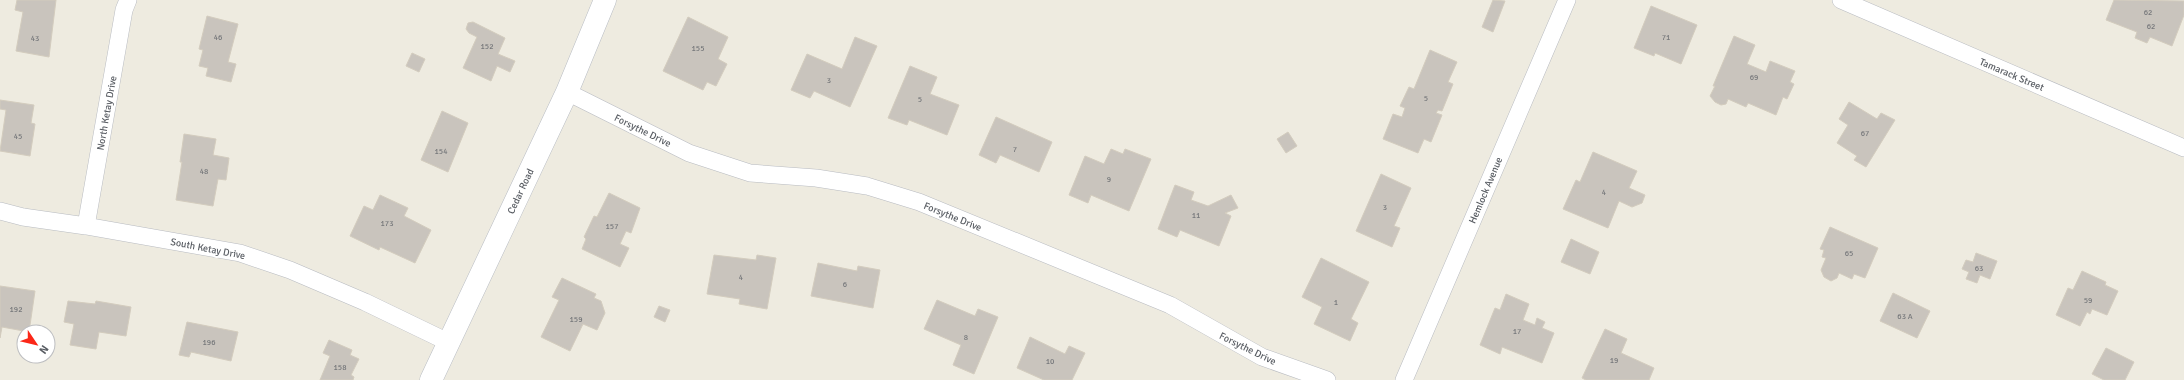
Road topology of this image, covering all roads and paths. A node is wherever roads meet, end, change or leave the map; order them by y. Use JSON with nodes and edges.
{"nodes":[{"id":1,"x":128,"y":0,"type":"edge"},
{"id":2,"x":605,"y":0,"type":"edge"},
{"id":3,"x":1567,"y":0,"type":"edge"},
{"id":4,"x":1840,"y":0,"type":"edge"},
{"id":5,"x":567,"y":92,"type":"junction"},
{"id":6,"x":2184,"y":148,"type":"edge"},
{"id":7,"x":0,"y":211,"type":"edge"},
{"id":8,"x":86,"y":226,"type":"junction"},
{"id":9,"x":448,"y":342,"type":"junction"},
{"id":10,"x":431,"y":380,"type":"edge"},
{"id":11,"x":1327,"y":380,"type":"edge"},
{"id":12,"x":1404,"y":380,"type":"edge"}],
"edges":[{"from":1,"to":8,"type":"street","name":"North Ketay Drive"},
{"from":2,"to":5,"type":"street","name":"Cedar Road"},
{"from":3,"to":12,"type":"street","name":"Hemlock Avenue"},
{"from":4,"to":6,"type":"street","name":"Tamarack Street"},
{"from":5,"to":9,"type":"street","name":"Cedar Road"},
{"from":5,"to":11,"type":"street","name":"Forsythe Drive"},
{"from":7,"to":8,"type":"street","name":"South Ketay Drive"},
{"from":8,"to":9,"type":"street","name":"South Ketay Drive"},
{"from":9,"to":10,"type":"street","name":"Cedar Road"}]}
